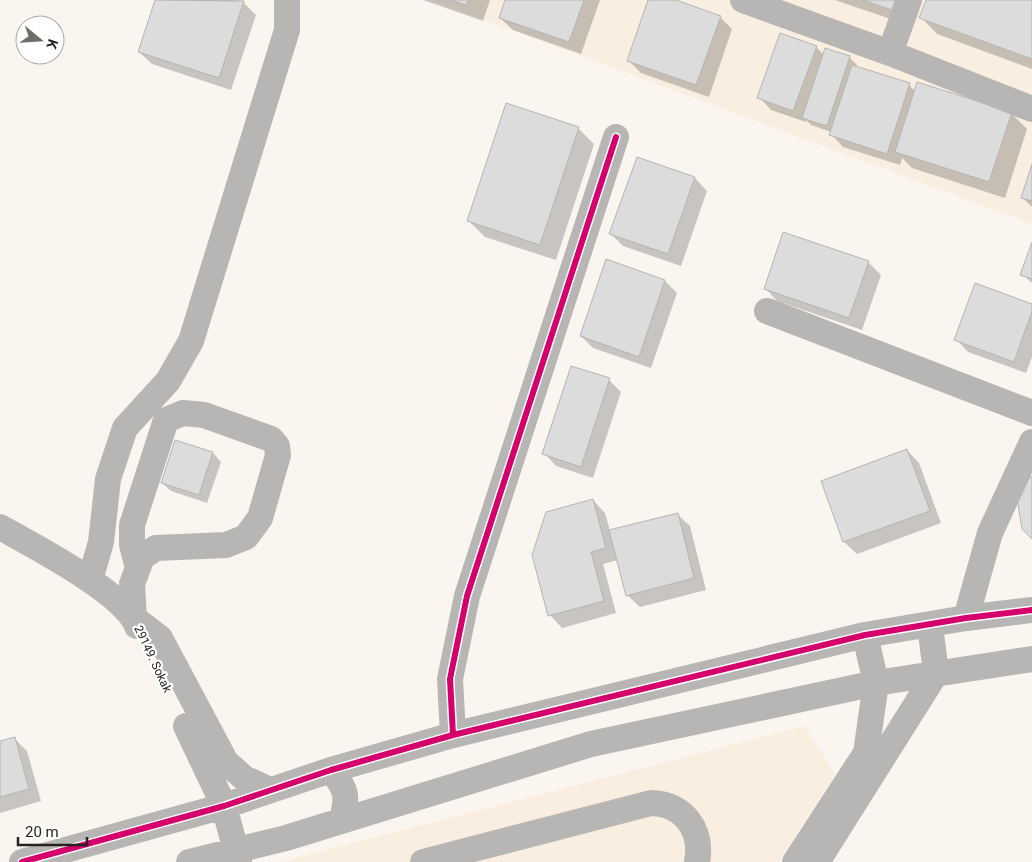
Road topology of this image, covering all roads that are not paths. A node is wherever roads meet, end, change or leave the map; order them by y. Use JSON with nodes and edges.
{"nodes":[{"id":1,"x":287,"y":0,"type":"edge"},
{"id":2,"x":743,"y":0,"type":"edge"},
{"id":3,"x":909,"y":0,"type":"edge"},
{"id":4,"x":890,"y":53,"type":"junction"},
{"id":5,"x":1032,"y":109,"type":"edge"},
{"id":6,"x":616,"y":137,"type":"dead end"},
{"id":7,"x":767,"y":312,"type":"dead end"},
{"id":8,"x":1032,"y":413,"type":"edge"},
{"id":9,"x":1032,"y":442,"type":"edge"},
{"id":10,"x":0,"y":527,"type":"edge"},
{"id":11,"x":138,"y":568,"type":"junction"},
{"id":12,"x":90,"y":580,"type":"junction"},
{"id":13,"x":1032,"y":610,"type":"edge"},
{"id":14,"x":134,"y":618,"type":"junction"},
{"id":15,"x":966,"y":618,"type":"junction"},
{"id":16,"x":930,"y":624,"type":"junction"},
{"id":17,"x":865,"y":635,"type":"junction"},
{"id":18,"x":1032,"y":659,"type":"edge"},
{"id":19,"x":936,"y":673,"type":"junction"},
{"id":20,"x":876,"y":683,"type":"junction"},
{"id":21,"x":453,"y":735,"type":"junction"},
{"id":22,"x":331,"y":770,"type":"junction"},
{"id":23,"x":270,"y":790,"type":"junction"},
{"id":24,"x":224,"y":806,"type":"junction"},
{"id":25,"x":342,"y":820,"type":"junction"},
{"id":26,"x":283,"y":850,"type":"edge"},
{"id":27,"x":238,"y":856,"type":"edge"},
{"id":28,"x":22,"y":862,"type":"edge"},
{"id":29,"x":189,"y":862,"type":"edge"},
{"id":30,"x":423,"y":862,"type":"edge"},
{"id":31,"x":697,"y":862,"type":"edge"},
{"id":32,"x":795,"y":862,"type":"edge"},
{"id":33,"x":817,"y":862,"type":"edge"}],
"edges":[{"from":1,"to":12,"type":"street"},
{"from":2,"to":4,"type":"street"},
{"from":3,"to":4,"type":"street"},
{"from":4,"to":5,"type":"street"},
{"from":6,"to":21,"type":"street"},
{"from":7,"to":8,"type":"street"},
{"from":9,"to":15,"type":"street"},
{"from":10,"to":12,"type":"street","name":"29149. Sokak"},
{"from":11,"to":11,"type":"street"},
{"from":11,"to":14,"type":"street"},
{"from":12,"to":14,"type":"street","name":"29149. Sokak"},
{"from":13,"to":15,"type":"street"},
{"from":14,"to":23,"type":"street"},
{"from":14,"to":24,"type":"street","name":"29149. Sokak"},
{"from":15,"to":16,"type":"street"},
{"from":16,"to":17,"type":"street"},
{"from":16,"to":19,"type":"street"},
{"from":17,"to":20,"type":"street"},
{"from":17,"to":21,"type":"street"},
{"from":18,"to":19,"type":"street"},
{"from":19,"to":20,"type":"street"},
{"from":19,"to":33,"type":"street"},
{"from":20,"to":25,"type":"street"},
{"from":20,"to":32,"type":"street"},
{"from":21,"to":22,"type":"street"},
{"from":22,"to":23,"type":"street"},
{"from":22,"to":25,"type":"street"},
{"from":23,"to":24,"type":"street"},
{"from":24,"to":27,"type":"street","name":"29149. Sokak"},
{"from":24,"to":28,"type":"street"},
{"from":25,"to":26,"type":"street"},
{"from":26,"to":27,"type":"street"},
{"from":27,"to":29,"type":"street"},
{"from":30,"to":31,"type":"street"}]}
